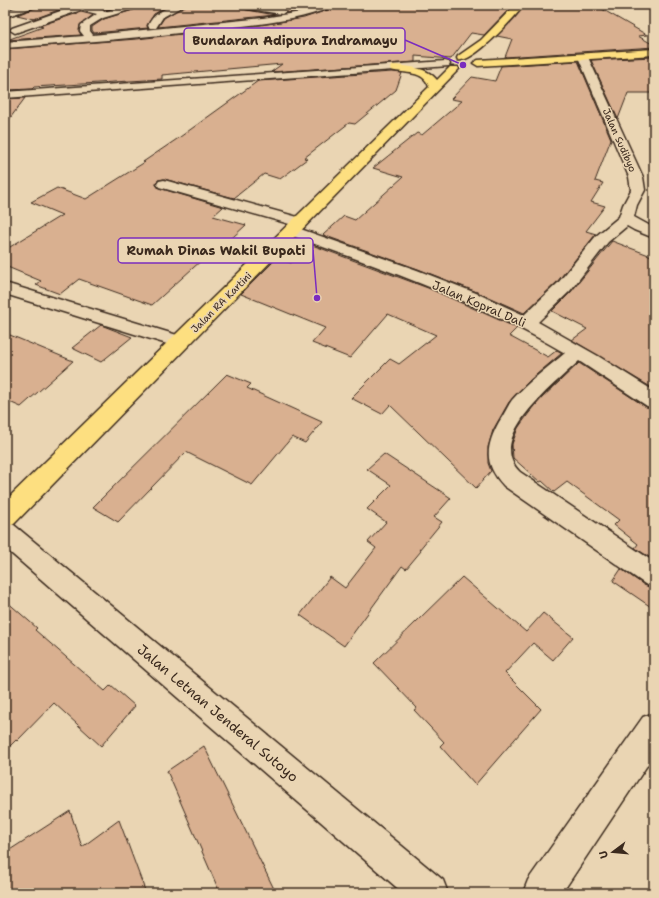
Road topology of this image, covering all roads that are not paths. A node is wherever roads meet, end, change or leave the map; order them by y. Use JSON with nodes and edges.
{"nodes":[{"id":1,"x":32,"y":5,"type":"edge"},
{"id":2,"x":136,"y":5,"type":"edge"},
{"id":3,"x":181,"y":5,"type":"edge"},
{"id":4,"x":242,"y":5,"type":"edge"},
{"id":5,"x":329,"y":5,"type":"edge"},
{"id":6,"x":520,"y":5,"type":"edge"},
{"id":7,"x":80,"y":6,"type":"edge"},
{"id":8,"x":5,"y":14,"type":"edge"},
{"id":9,"x":305,"y":14,"type":"junction"},
{"id":10,"x":101,"y":16,"type":"junction"},
{"id":11,"x":215,"y":16,"type":"dead end"},
{"id":12,"x":153,"y":26,"type":"dead end"},
{"id":13,"x":46,"y":28,"type":"dead end"},
{"id":14,"x":189,"y":29,"type":"junction"},
{"id":15,"x":10,"y":30,"type":"edge"},
{"id":16,"x":90,"y":38,"type":"junction"},
{"id":17,"x":484,"y":42,"type":"junction"},
{"id":18,"x":5,"y":45,"type":"edge"},
{"id":19,"x":654,"y":52,"type":"edge"},
{"id":20,"x":583,"y":57,"type":"junction"},
{"id":21,"x":532,"y":60,"type":"junction"},
{"id":22,"x":454,"y":64,"type":"junction"},
{"id":23,"x":395,"y":68,"type":"junction"},
{"id":24,"x":435,"y":88,"type":"junction"},
{"id":25,"x":5,"y":95,"type":"edge"},
{"id":26,"x":164,"y":184,"type":"dead end"},
{"id":27,"x":626,"y":218,"type":"junction"},
{"id":28,"x":296,"y":226,"type":"junction"},
{"id":29,"x":654,"y":233,"type":"edge"},
{"id":30,"x":5,"y":288,"type":"edge"},
{"id":31,"x":526,"y":323,"type":"junction"},
{"id":32,"x":180,"y":342,"type":"junction"},
{"id":33,"x":577,"y":352,"type":"junction"},
{"id":34,"x":654,"y":401,"type":"edge"},
{"id":35,"x":5,"y":517,"type":"edge"},
{"id":36,"x":5,"y":533,"type":"edge"},
{"id":37,"x":654,"y":576,"type":"edge"},
{"id":38,"x":654,"y":728,"type":"edge"},
{"id":39,"x":430,"y":893,"type":"edge"},
{"id":40,"x":541,"y":893,"type":"edge"}],
"edges":[{"from":1,"to":8,"type":"street"},
{"from":2,"to":10,"type":"street"},
{"from":3,"to":12,"type":"street"},
{"from":4,"to":9,"type":"street"},
{"from":5,"to":9,"type":"street"},
{"from":6,"to":17,"type":"main road","name":"Jalan RA Kartini"},
{"from":7,"to":10,"type":"street"},
{"from":7,"to":15,"type":"street"},
{"from":9,"to":14,"type":"street"},
{"from":10,"to":16,"type":"street"},
{"from":11,"to":14,"type":"street"},
{"from":13,"to":15,"type":"street"},
{"from":14,"to":16,"type":"street"},
{"from":16,"to":18,"type":"street"},
{"from":17,"to":21,"type":"main road"},
{"from":17,"to":22,"type":"main road","name":"Jalan RA Kartini"},
{"from":19,"to":20,"type":"main road"},
{"from":20,"to":21,"type":"main road"},
{"from":20,"to":27,"type":"street","name":"Jalan Sudibyo"},
{"from":21,"to":22,"type":"main road"},
{"from":22,"to":23,"type":"street"},
{"from":22,"to":24,"type":"main road","name":"Jalan RA Kartini"},
{"from":23,"to":24,"type":"main road"},
{"from":23,"to":25,"type":"street"},
{"from":24,"to":28,"type":"main road","name":"Jalan RA Kartini"},
{"from":26,"to":28,"type":"street","name":"Jalan Kopral Dali"},
{"from":27,"to":29,"type":"street"},
{"from":27,"to":31,"type":"street"},
{"from":28,"to":31,"type":"street","name":"Jalan Kopral Dali"},
{"from":28,"to":32,"type":"main road","name":"Jalan RA Kartini"},
{"from":30,"to":32,"type":"street"},
{"from":31,"to":33,"type":"street","name":"Jalan Kopral Dali"},
{"from":32,"to":35,"type":"main road","name":"Jalan RA Kartini"},
{"from":33,"to":34,"type":"street","name":"Jalan Kopral Dali"},
{"from":33,"to":37,"type":"street"},
{"from":36,"to":39,"type":"street","name":"Jalan Letnan Jenderal Sutoyo"},
{"from":38,"to":40,"type":"street"}]}
